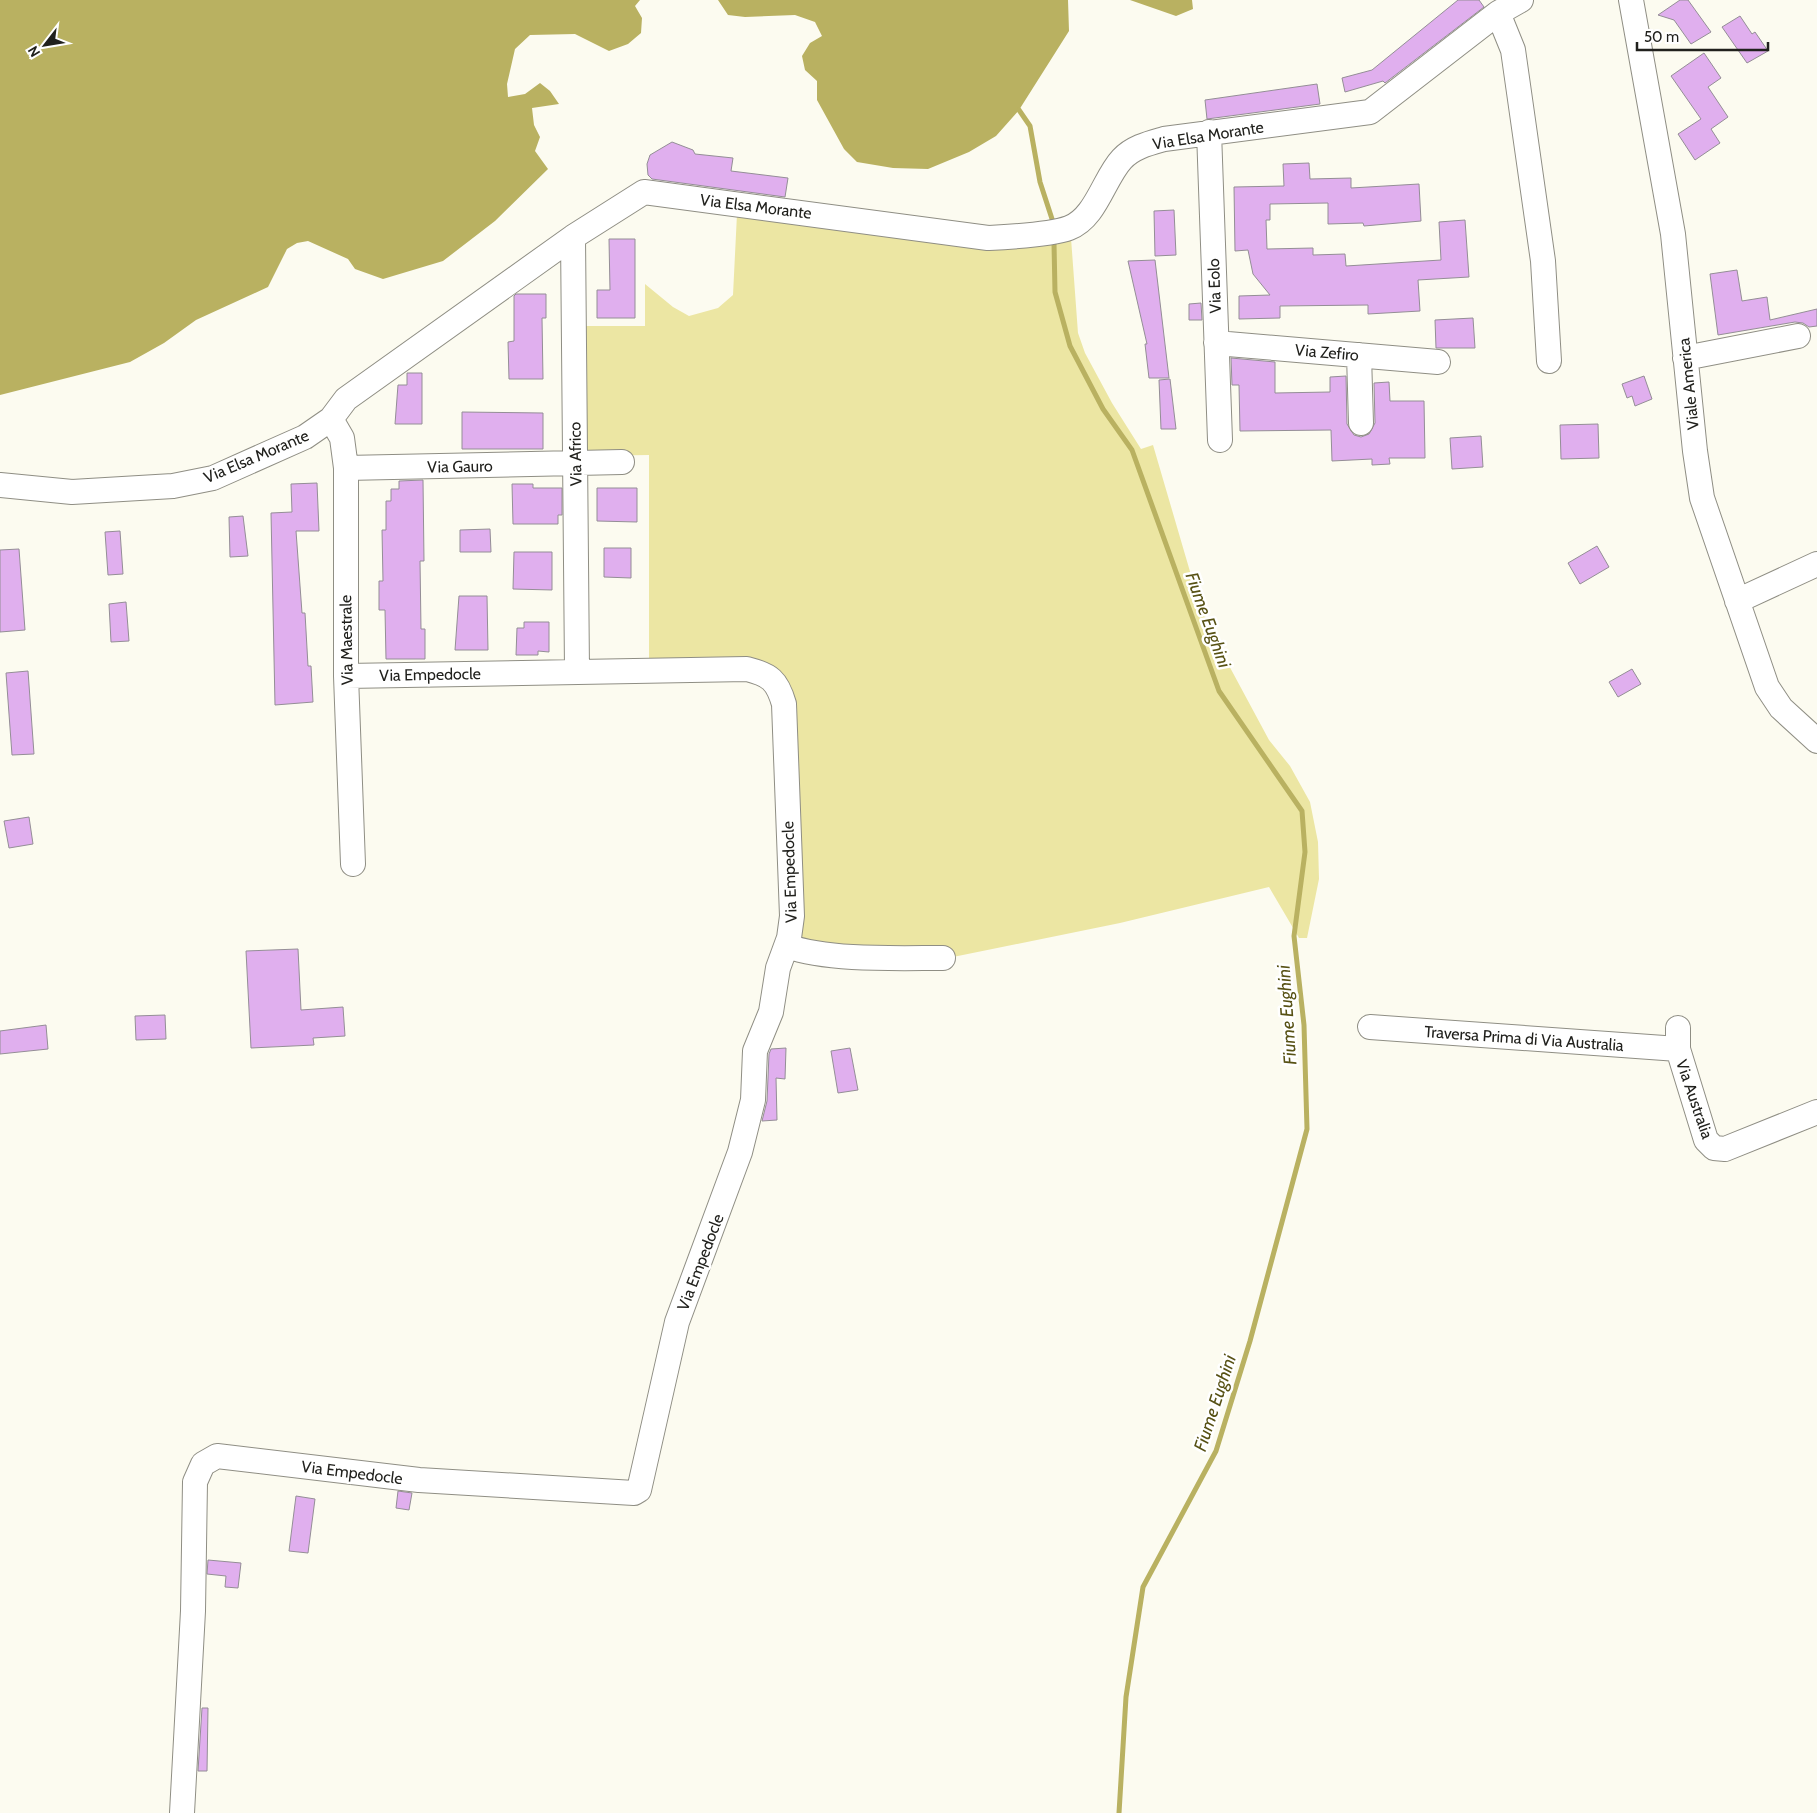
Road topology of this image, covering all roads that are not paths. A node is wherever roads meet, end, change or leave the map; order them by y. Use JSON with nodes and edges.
{"nodes":[{"id":1,"x":1521,"y":0,"type":"edge"},
{"id":2,"x":1631,"y":0,"type":"edge"},
{"id":3,"x":1498,"y":13,"type":"junction"},
{"id":4,"x":1209,"y":132,"type":"junction"},
{"id":5,"x":573,"y":237,"type":"junction"},
{"id":6,"x":1798,"y":336,"type":"dead end"},
{"id":7,"x":1216,"y":343,"type":"junction"},
{"id":8,"x":1358,"y":355,"type":"junction"},
{"id":9,"x":1686,"y":358,"type":"junction"},
{"id":10,"x":1549,"y":361,"type":"dead end"},
{"id":11,"x":1438,"y":362,"type":"dead end"},
{"id":12,"x":332,"y":419,"type":"junction"},
{"id":13,"x":1361,"y":423,"type":"dead end"},
{"id":14,"x":1220,"y":440,"type":"dead end"},
{"id":15,"x":622,"y":462,"type":"dead end"},
{"id":16,"x":575,"y":464,"type":"junction"},
{"id":17,"x":346,"y":468,"type":"junction"},
{"id":18,"x":0,"y":485,"type":"edge"},
{"id":19,"x":1817,"y":564,"type":"edge"},
{"id":20,"x":1737,"y":601,"type":"junction"},
{"id":21,"x":577,"y":670,"type":"junction"},
{"id":22,"x":346,"y":676,"type":"junction"},
{"id":23,"x":1817,"y":741,"type":"edge"},
{"id":24,"x":353,"y":864,"type":"dead end"},
{"id":25,"x":787,"y":946,"type":"junction"},
{"id":26,"x":944,"y":958,"type":"dead end"},
{"id":27,"x":1370,"y":1027,"type":"dead end"},
{"id":28,"x":1678,"y":1038,"type":"joint"},
{"id":29,"x":1817,"y":1112,"type":"edge"},
{"id":30,"x":182,"y":1813,"type":"edge"}],
"edges":[{"from":1,"to":3,"type":"street","name":"Via Elsa Morante"},
{"from":2,"to":9,"type":"street","name":"Viale America"},
{"from":3,"to":4,"type":"street","name":"Via Elsa Morante"},
{"from":3,"to":10,"type":"street"},
{"from":4,"to":5,"type":"street","name":"Via Elsa Morante"},
{"from":4,"to":7,"type":"street","name":"Via Eolo"},
{"from":5,"to":12,"type":"street","name":"Via Elsa Morante"},
{"from":5,"to":16,"type":"street","name":"Via Africo"},
{"from":6,"to":9,"type":"street"},
{"from":7,"to":8,"type":"street","name":"Via Zefiro"},
{"from":7,"to":14,"type":"street","name":"Via Eolo"},
{"from":8,"to":11,"type":"street","name":"Via Zefiro"},
{"from":8,"to":13,"type":"street"},
{"from":9,"to":20,"type":"street","name":"Viale America"},
{"from":12,"to":17,"type":"street","name":"Via Maestrale"},
{"from":12,"to":18,"type":"street","name":"Via Elsa Morante"},
{"from":15,"to":16,"type":"street","name":"Via Gauro"},
{"from":16,"to":17,"type":"street","name":"Via Gauro"},
{"from":16,"to":21,"type":"street","name":"Via Africo"},
{"from":17,"to":22,"type":"street","name":"Via Maestrale"},
{"from":19,"to":20,"type":"street"},
{"from":20,"to":23,"type":"street","name":"Viale America"},
{"from":21,"to":22,"type":"street","name":"Via Empedocle"},
{"from":21,"to":25,"type":"street","name":"Via Empedocle"},
{"from":22,"to":24,"type":"street","name":"Via Maestrale"},
{"from":25,"to":26,"type":"street"},
{"from":25,"to":30,"type":"street","name":"Via Empedocle"},
{"from":27,"to":28,"type":"street","name":"Traversa Prima di Via Australia"},
{"from":28,"to":29,"type":"street","name":"Via Australia"}]}
